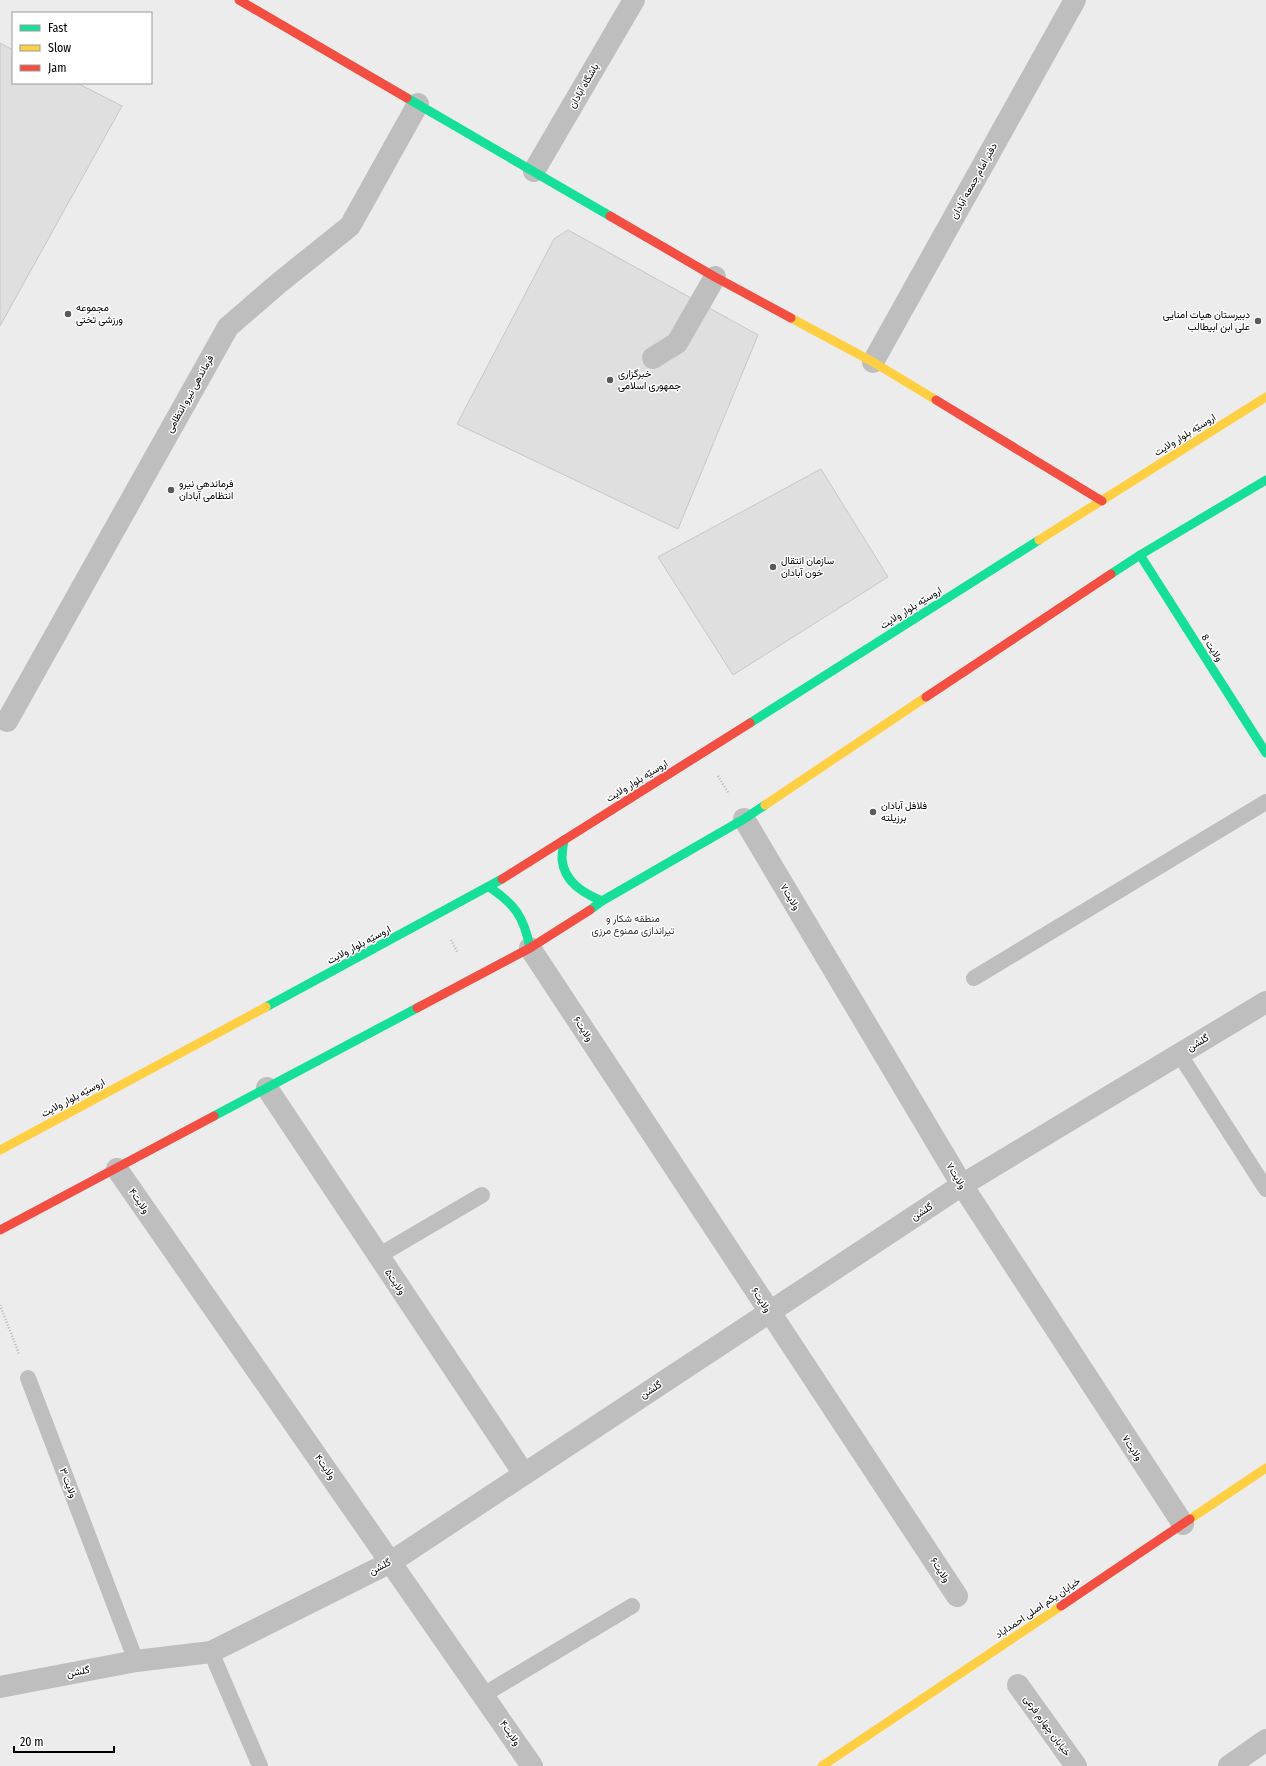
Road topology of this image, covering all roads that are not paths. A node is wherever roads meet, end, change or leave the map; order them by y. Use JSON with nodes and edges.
{"nodes":[{"id":1,"x":239,"y":0,"type":"edge"},
{"id":2,"x":634,"y":0,"type":"edge"},
{"id":3,"x":1076,"y":0,"type":"edge"},
{"id":4,"x":418,"y":104,"type":"junction"},
{"id":5,"x":534,"y":171,"type":"junction"},
{"id":6,"x":715,"y":277,"type":"junction"},
{"id":7,"x":653,"y":358,"type":"dead end"},
{"id":8,"x":873,"y":362,"type":"junction"},
{"id":9,"x":1266,"y":397,"type":"edge"},
{"id":10,"x":1266,"y":480,"type":"edge"},
{"id":11,"x":1102,"y":501,"type":"junction"},
{"id":12,"x":1140,"y":555,"type":"junction"},
{"id":13,"x":7,"y":721,"type":"dead end"},
{"id":14,"x":1266,"y":753,"type":"edge"},
{"id":15,"x":1266,"y":802,"type":"edge"},
{"id":16,"x":744,"y":819,"type":"junction"},
{"id":17,"x":564,"y":840,"type":"junction"},
{"id":18,"x":489,"y":888,"type":"junction"},
{"id":19,"x":602,"y":901,"type":"junction"},
{"id":20,"x":530,"y":948,"type":"junction"},
{"id":21,"x":974,"y":978,"type":"dead end"},
{"id":22,"x":1266,"y":1002,"type":"edge"},
{"id":23,"x":1180,"y":1054,"type":"junction"},
{"id":24,"x":267,"y":1088,"type":"junction"},
{"id":25,"x":0,"y":1150,"type":"edge"},
{"id":26,"x":117,"y":1169,"type":"junction"},
{"id":27,"x":962,"y":1185,"type":"junction"},
{"id":28,"x":1266,"y":1189,"type":"edge"},
{"id":29,"x":482,"y":1195,"type":"dead end"},
{"id":30,"x":0,"y":1230,"type":"edge"},
{"id":31,"x":378,"y":1256,"type":"junction"},
{"id":32,"x":770,"y":1312,"type":"junction"},
{"id":33,"x":28,"y":1378,"type":"road end"},
{"id":34,"x":1266,"y":1468,"type":"edge"},
{"id":35,"x":524,"y":1474,"type":"junction"},
{"id":36,"x":1183,"y":1524,"type":"junction"},
{"id":37,"x":391,"y":1562,"type":"junction"},
{"id":38,"x":957,"y":1596,"type":"dead end"},
{"id":39,"x":632,"y":1606,"type":"dead end"},
{"id":40,"x":211,"y":1652,"type":"junction"},
{"id":41,"x":136,"y":1661,"type":"junction"},
{"id":42,"x":1018,"y":1685,"type":"dead end"},
{"id":43,"x":0,"y":1687,"type":"edge"},
{"id":44,"x":483,"y":1695,"type":"junction"},
{"id":45,"x":1266,"y":1740,"type":"edge"},
{"id":46,"x":260,"y":1766,"type":"edge"},
{"id":47,"x":532,"y":1766,"type":"edge"},
{"id":48,"x":822,"y":1766,"type":"edge"},
{"id":49,"x":1076,"y":1766,"type":"edge"},
{"id":50,"x":1229,"y":1766,"type":"edge"}],
"edges":[{"from":1,"to":4,"type":"main road"},
{"from":2,"to":5,"type":"street","name":"باشگاه آبادان"},
{"from":3,"to":8,"type":"street","name":"دفتر امام جمعه آبادان"},
{"from":4,"to":5,"type":"main road"},
{"from":4,"to":13,"type":"street","name":"فرماندهی نیرو انتظامی"},
{"from":5,"to":6,"type":"main road"},
{"from":6,"to":7,"type":"street"},
{"from":6,"to":8,"type":"main road"},
{"from":8,"to":11,"type":"main road"},
{"from":9,"to":11,"type":"main road","name":"اروسیّه بلوار ولایت"},
{"from":10,"to":12,"type":"main road"},
{"from":11,"to":17,"type":"main road","name":"اروسیّه بلوار ولایت"},
{"from":12,"to":14,"type":"main road","name":"ولایت 8"},
{"from":12,"to":16,"type":"main road"},
{"from":15,"to":21,"type":"lane"},
{"from":16,"to":19,"type":"main road"},
{"from":16,"to":27,"type":"street","name":"ولایت۷"},
{"from":17,"to":18,"type":"main road","name":"اروسیّه بلوار ولایت"},
{"from":17,"to":19,"type":"main road"},
{"from":18,"to":20,"type":"main road"},
{"from":18,"to":25,"type":"main road","name":"اروسیّه بلوار ولایت"},
{"from":19,"to":20,"type":"main road"},
{"from":20,"to":24,"type":"main road"},
{"from":20,"to":32,"type":"street","name":"ولایت۶"},
{"from":22,"to":23,"type":"street","name":"گلشن"},
{"from":23,"to":27,"type":"street","name":"گلشن"},
{"from":23,"to":28,"type":"lane"},
{"from":24,"to":26,"type":"main road"},
{"from":24,"to":31,"type":"street","name":"ولایت۵"},
{"from":26,"to":30,"type":"main road"},
{"from":26,"to":37,"type":"street","name":"ولایت۴"},
{"from":27,"to":32,"type":"street","name":"گلشن"},
{"from":27,"to":36,"type":"street","name":"ولایت۷"},
{"from":29,"to":31,"type":"lane"},
{"from":31,"to":35,"type":"street","name":"ولایت۵"},
{"from":32,"to":35,"type":"street","name":"گلشن"},
{"from":32,"to":38,"type":"street","name":"ولایت۶"},
{"from":33,"to":41,"type":"lane","name":"ولایت ۳"},
{"from":34,"to":36,"type":"main road","name":"خیابان یکم اصلی احمداباد"},
{"from":35,"to":37,"type":"street","name":"گلشن"},
{"from":36,"to":48,"type":"main road","name":"خیابان یکم اصلی احمداباد"},
{"from":37,"to":40,"type":"street","name":"گلشن"},
{"from":37,"to":44,"type":"street","name":"ولایت۴"},
{"from":39,"to":44,"type":"lane"},
{"from":40,"to":41,"type":"street","name":"گلشن"},
{"from":40,"to":46,"type":"lane"},
{"from":41,"to":43,"type":"street","name":"گلشن"},
{"from":42,"to":49,"type":"street","name":"خیابان چهارم فرعی"},
{"from":44,"to":47,"type":"street","name":"ولایت۴"},
{"from":45,"to":50,"type":"street"}]}
